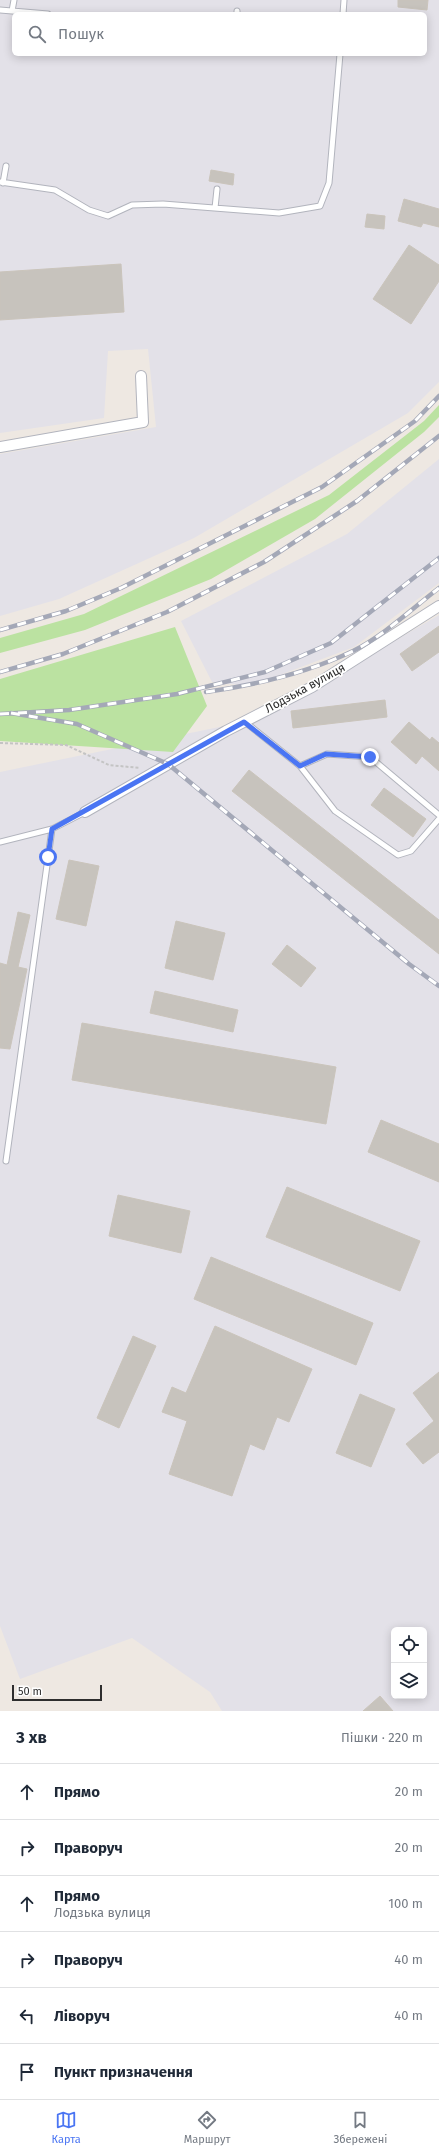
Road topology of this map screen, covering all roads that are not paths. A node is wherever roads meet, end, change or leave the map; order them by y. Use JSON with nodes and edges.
{"nodes":[{"id":1,"x":14,"y":0,"type":"edge"},
{"id":2,"x":344,"y":0,"type":"edge"},
{"id":3,"x":0,"y":10,"type":"edge"},
{"id":4,"x":15,"y":12,"type":"edge"},
{"id":5,"x":343,"y":12,"type":"edge"},
{"id":6,"x":340,"y":56,"type":"edge"},
{"id":7,"x":6,"y":166,"type":"dead end"},
{"id":8,"x":2,"y":182,"type":"edge"},
{"id":9,"x":217,"y":190,"type":"dead end"},
{"id":10,"x":215,"y":208,"type":"junction"},
{"id":11,"x":141,"y":376,"type":"dead end"},
{"id":12,"x":0,"y":447,"type":"edge"},
{"id":13,"x":439,"y":606,"type":"edge"},
{"id":14,"x":244,"y":722,"type":"junction"},
{"id":15,"x":300,"y":766,"type":"junction"},
{"id":16,"x":84,"y":812,"type":"joint"},
{"id":17,"x":439,"y":815,"type":"edge"},
{"id":18,"x":439,"y":819,"type":"edge"},
{"id":19,"x":52,"y":829,"type":"junction"},
{"id":20,"x":0,"y":842,"type":"edge"},
{"id":21,"x":6,"y":1161,"type":"dead end"}],
"edges":[{"from":1,"to":4,"type":"lane"},
{"from":2,"to":5,"type":"lane"},
{"from":3,"to":4,"type":"lane"},
{"from":6,"to":10,"type":"lane"},
{"from":7,"to":8,"type":"lane"},
{"from":8,"to":10,"type":"lane"},
{"from":9,"to":10,"type":"lane"},
{"from":11,"to":12,"type":"street"},
{"from":13,"to":14,"type":"street","name":"Лодзька вулиця"},
{"from":14,"to":15,"type":"lane"},
{"from":14,"to":16,"type":"street","name":"Лодзька вулиця"},
{"from":15,"to":17,"type":"lane"},
{"from":15,"to":18,"type":"lane"},
{"from":16,"to":19,"type":"lane"},
{"from":19,"to":20,"type":"lane"},
{"from":19,"to":21,"type":"lane"}]}
